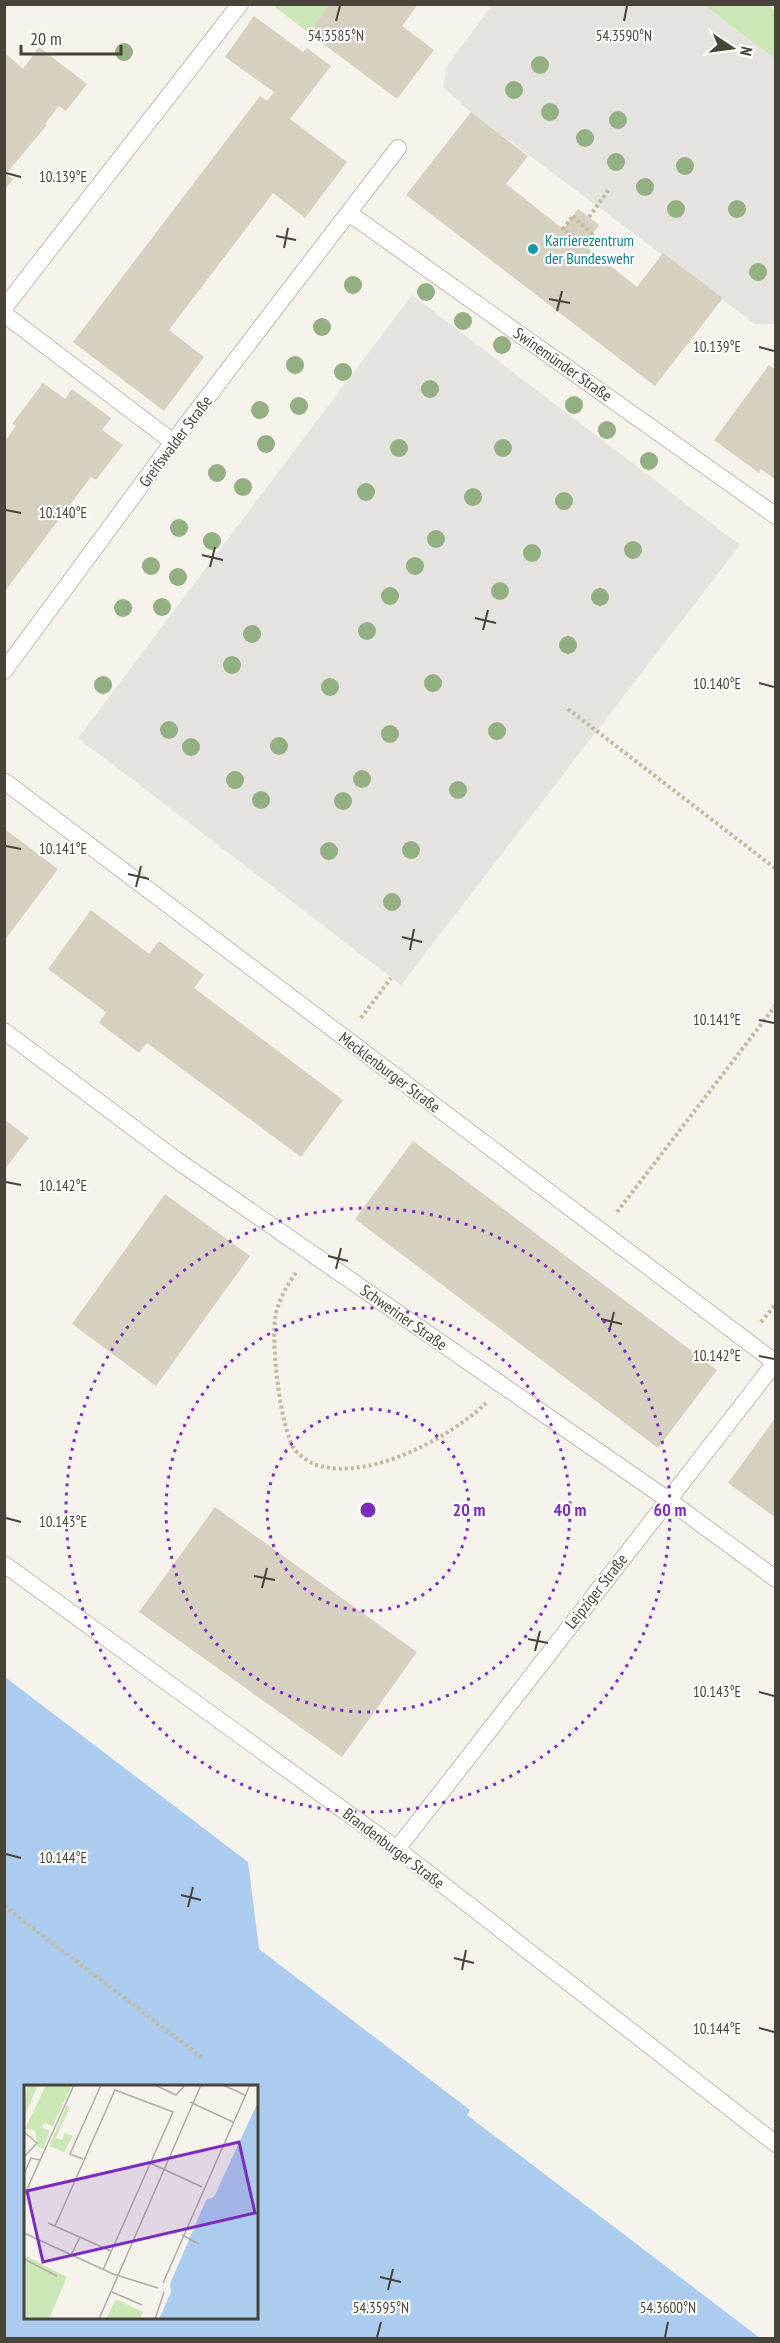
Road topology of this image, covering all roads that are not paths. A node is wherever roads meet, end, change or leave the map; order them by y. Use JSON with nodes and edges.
{"nodes":[{"id":1,"x":240,"y":4,"type":"edge"},
{"id":2,"x":398,"y":147,"type":"dead end"},
{"id":3,"x":350,"y":214,"type":"junction"},
{"id":4,"x":4,"y":308,"type":"edge"},
{"id":5,"x":4,"y":314,"type":"edge"},
{"id":6,"x":173,"y":442,"type":"junction"},
{"id":7,"x":776,"y":516,"type":"edge"},
{"id":8,"x":4,"y":671,"type":"edge"},
{"id":9,"x":4,"y":781,"type":"edge"},
{"id":10,"x":4,"y":1031,"type":"edge"},
{"id":11,"x":775,"y":1363,"type":"edge"},
{"id":12,"x":667,"y":1499,"type":"junction"},
{"id":13,"x":4,"y":1564,"type":"edge"},
{"id":14,"x":776,"y":1579,"type":"edge"},
{"id":15,"x":397,"y":1849,"type":"junction"},
{"id":16,"x":776,"y":2144,"type":"edge"}],
"edges":[{"from":1,"to":4,"type":"lane"},
{"from":2,"to":3,"type":"lane","name":"Greifswalder Straße"},
{"from":3,"to":6,"type":"lane","name":"Greifswalder Straße"},
{"from":3,"to":7,"type":"lane","name":"Swinemünder Straße"},
{"from":5,"to":6,"type":"lane"},
{"from":6,"to":8,"type":"lane","name":"Greifswalder Straße"},
{"from":9,"to":11,"type":"lane","name":"Mecklenburger Straße"},
{"from":10,"to":12,"type":"lane","name":"Schweriner Straße"},
{"from":11,"to":12,"type":"lane","name":"Leipziger Straße"},
{"from":12,"to":14,"type":"lane","name":"Schweriner Straße"},
{"from":12,"to":15,"type":"lane","name":"Leipziger Straße"},
{"from":13,"to":15,"type":"lane","name":"Brandenburger Straße"},
{"from":15,"to":16,"type":"lane","name":"Brandenburger Straße"}]}
